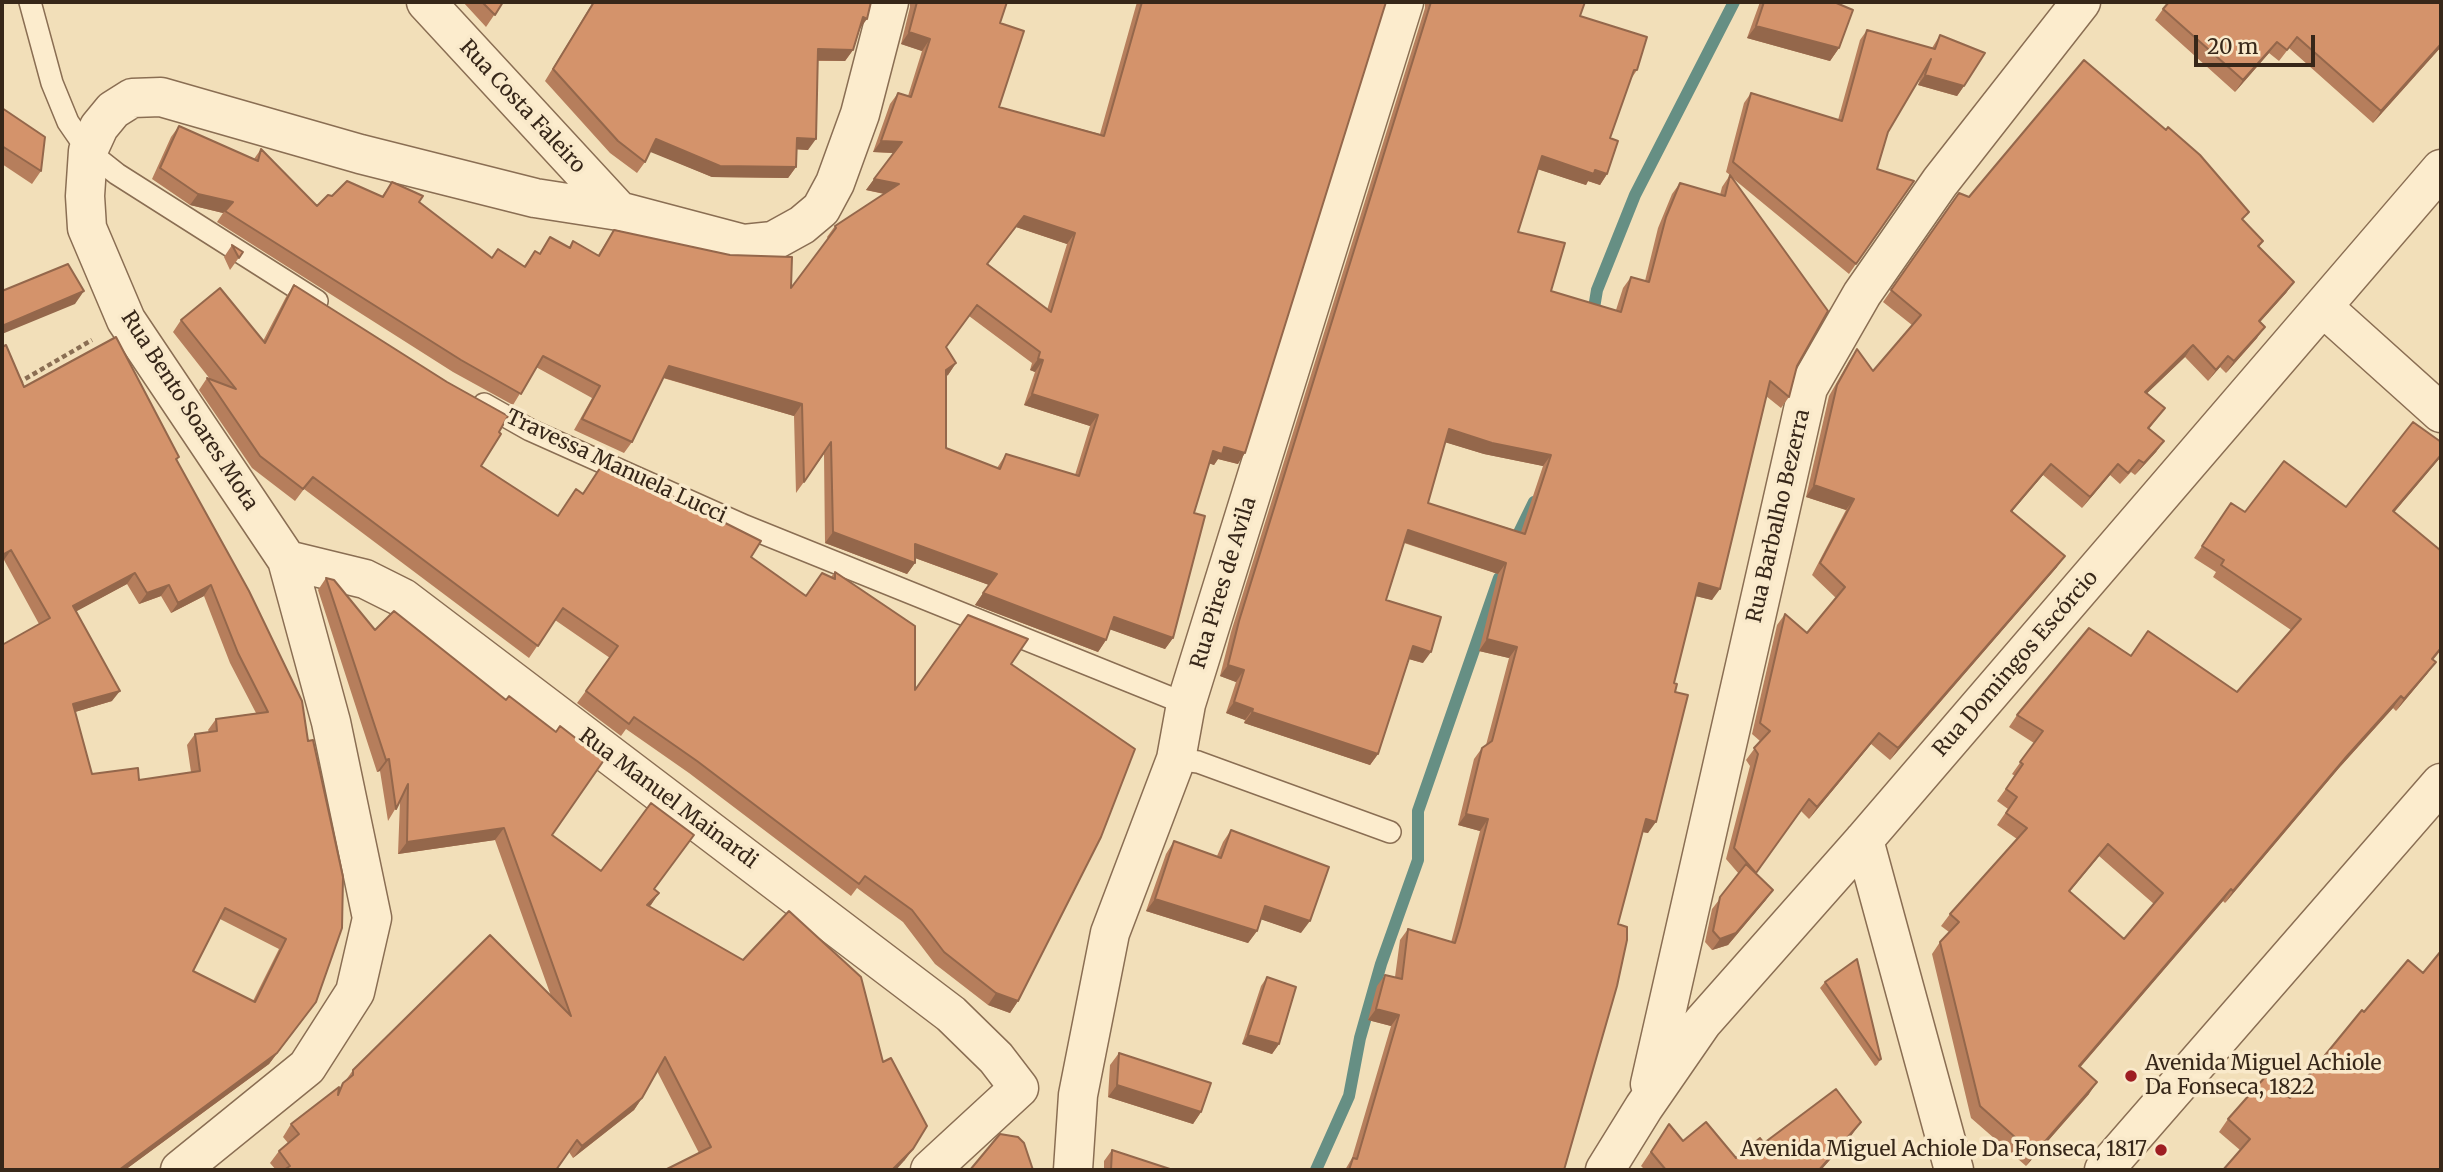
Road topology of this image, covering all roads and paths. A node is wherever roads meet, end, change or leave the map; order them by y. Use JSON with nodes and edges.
{"nodes":[{"id":1,"x":30,"y":2,"type":"edge"},
{"id":2,"x":426,"y":2,"type":"edge"},
{"id":3,"x":889,"y":2,"type":"edge"},
{"id":4,"x":1405,"y":2,"type":"edge"},
{"id":5,"x":2081,"y":2,"type":"edge"},
{"id":6,"x":88,"y":151,"type":"junction"},
{"id":7,"x":2441,"y":169,"type":"edge"},
{"id":8,"x":619,"y":211,"type":"junction"},
{"id":9,"x":2323,"y":307,"type":"junction"},
{"id":10,"x":340,"y":316,"type":"edge"},
{"id":11,"x":126,"y":320,"type":"junction"},
{"id":12,"x":13,"y":386,"type":"edge"},
{"id":13,"x":470,"y":396,"type":"edge"},
{"id":14,"x":2441,"y":413,"type":"edge"},
{"id":15,"x":287,"y":560,"type":"junction"},
{"id":16,"x":1186,"y":704,"type":"junction"},
{"id":17,"x":1176,"y":759,"type":"junction"},
{"id":18,"x":2441,"y":783,"type":"edge"},
{"id":19,"x":1390,"y":832,"type":"dead end"},
{"id":20,"x":1864,"y":840,"type":"junction"},
{"id":21,"x":1019,"y":1088,"type":"junction"},
{"id":22,"x":1078,"y":1095,"type":"junction"},
{"id":23,"x":1644,"y":1107,"type":"junction"},
{"id":24,"x":180,"y":1170,"type":"edge"},
{"id":25,"x":930,"y":1170,"type":"edge"},
{"id":26,"x":1073,"y":1170,"type":"edge"},
{"id":27,"x":1605,"y":1170,"type":"edge"},
{"id":28,"x":1954,"y":1170,"type":"edge"},
{"id":29,"x":2104,"y":1170,"type":"edge"}],
"edges":[{"from":1,"to":6,"type":"lane"},
{"from":2,"to":8,"type":"street","name":"Rua Costa Faleiro"},
{"from":3,"to":8,"type":"street","name":"Rua Bento Soares Mota"},
{"from":4,"to":16,"type":"street","name":"Rua Pires de Avila"},
{"from":5,"to":23,"type":"street","name":"Rua Barbalho Bezerra"},
{"from":6,"to":8,"type":"street","name":"Rua Bento Soares Mota"},
{"from":6,"to":10,"type":"lane"},
{"from":6,"to":11,"type":"street","name":"Rua Bento Soares Mota"},
{"from":7,"to":9,"type":"street","name":"Rua Domingos Escórcio"},
{"from":9,"to":14,"type":"street"},
{"from":9,"to":20,"type":"street","name":"Rua Domingos Escórcio"},
{"from":11,"to":12,"type":"path"},
{"from":11,"to":15,"type":"street","name":"Rua Bento Soares Mota"},
{"from":13,"to":16,"type":"lane","name":"Travessa Manuela Lucci"},
{"from":15,"to":21,"type":"street","name":"Rua Manuel Mainardi"},
{"from":15,"to":24,"type":"street","name":"Rua Bento Soares Mota"},
{"from":16,"to":17,"type":"street","name":"Rua Pires de Avila"},
{"from":17,"to":19,"type":"lane"},
{"from":17,"to":22,"type":"street","name":"Rua Pires de Avila"},
{"from":18,"to":29,"type":"street"},
{"from":20,"to":23,"type":"street","name":"Rua Domingos Escórcio"},
{"from":20,"to":28,"type":"street"},
{"from":21,"to":22,"type":"street"},
{"from":21,"to":25,"type":"street"},
{"from":22,"to":26,"type":"street","name":"Rua Pires de Avila"},
{"from":23,"to":27,"type":"street","name":"Rua Domingos Escórcio"}]}
